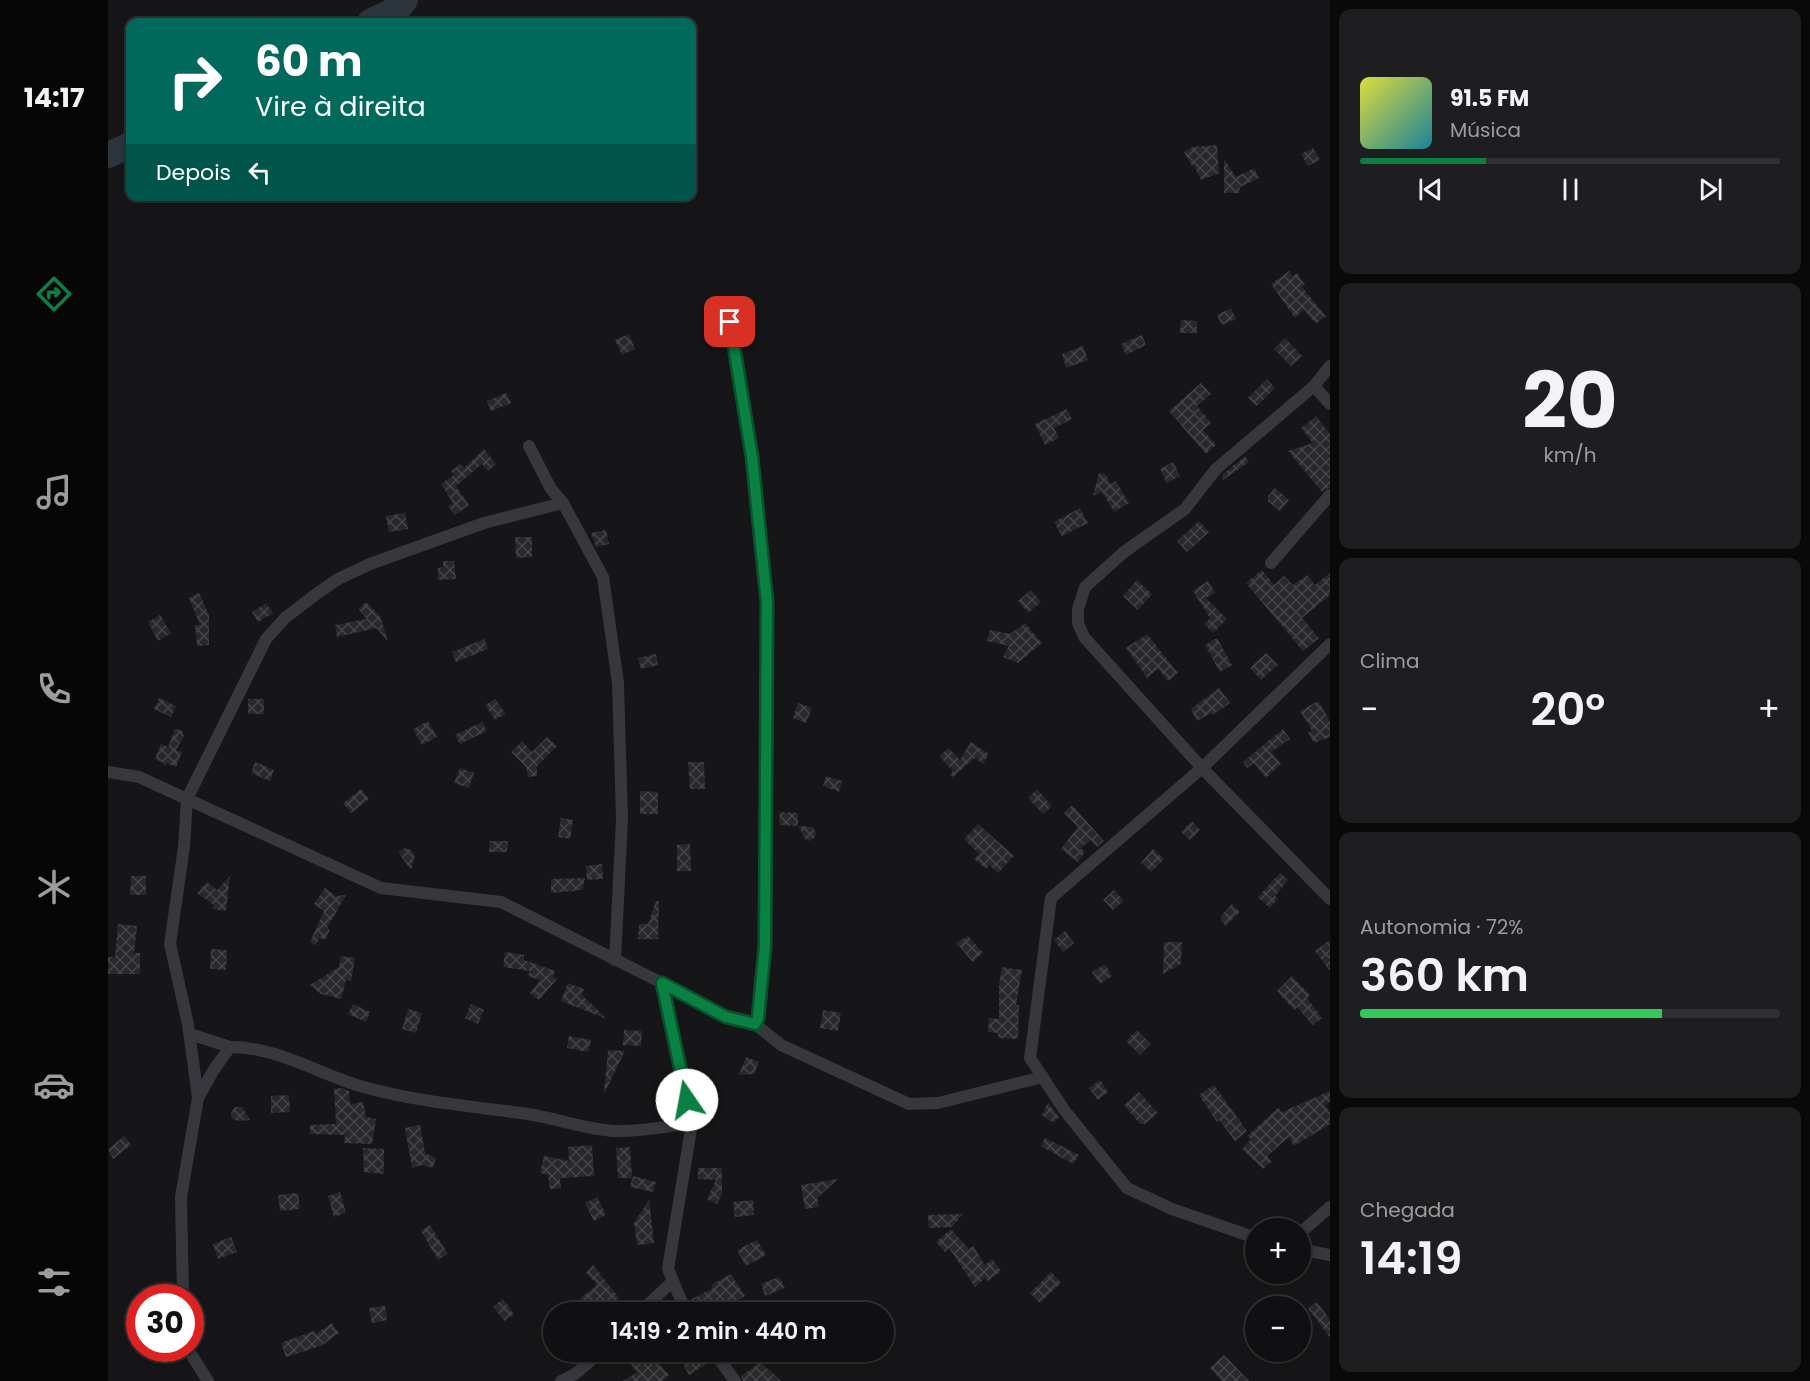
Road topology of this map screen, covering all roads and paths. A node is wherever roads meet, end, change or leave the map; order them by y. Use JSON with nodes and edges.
{"nodes":[{"id":1,"x":730,"y":322,"type":"dead end"},
{"id":2,"x":1330,"y":366,"type":"edge"},
{"id":3,"x":1314,"y":386,"type":"junction"},
{"id":4,"x":1330,"y":404,"type":"edge"},
{"id":5,"x":530,"y":446,"type":"dead end"},
{"id":6,"x":1330,"y":495,"type":"edge"},
{"id":7,"x":563,"y":502,"type":"junction"},
{"id":8,"x":1271,"y":563,"type":"dead end"},
{"id":9,"x":1330,"y":644,"type":"edge"},
{"id":10,"x":1202,"y":768,"type":"junction"},
{"id":11,"x":108,"y":772,"type":"edge"},
{"id":12,"x":187,"y":799,"type":"junction"},
{"id":13,"x":1330,"y":899,"type":"edge"},
{"id":14,"x":615,"y":960,"type":"junction"},
{"id":15,"x":662,"y":983,"type":"junction"},
{"id":16,"x":755,"y":1024,"type":"junction"},
{"id":17,"x":190,"y":1034,"type":"junction"},
{"id":18,"x":230,"y":1047,"type":"junction"},
{"id":19,"x":1042,"y":1077,"type":"junction"},
{"id":20,"x":198,"y":1098,"type":"junction"},
{"id":21,"x":692,"y":1123,"type":"junction"},
{"id":22,"x":1330,"y":1206,"type":"edge"},
{"id":23,"x":1311,"y":1223,"type":"edge"},
{"id":24,"x":1245,"y":1234,"type":"edge"},
{"id":25,"x":1311,"y":1251,"type":"edge"},
{"id":26,"x":1330,"y":1255,"type":"edge"},
{"id":27,"x":673,"y":1281,"type":"junction"},
{"id":28,"x":183,"y":1284,"type":"edge"},
{"id":29,"x":651,"y":1302,"type":"edge"},
{"id":30,"x":682,"y":1302,"type":"edge"},
{"id":31,"x":196,"y":1362,"type":"edge"},
{"id":32,"x":589,"y":1362,"type":"edge"},
{"id":33,"x":721,"y":1362,"type":"edge"},
{"id":34,"x":208,"y":1381,"type":"edge"},
{"id":35,"x":561,"y":1381,"type":"edge"},
{"id":36,"x":735,"y":1381,"type":"edge"}],
"edges":[{"from":1,"to":16,"type":"street"},
{"from":2,"to":3,"type":"street"},
{"from":3,"to":4,"type":"street"},
{"from":3,"to":10,"type":"street"},
{"from":5,"to":7,"type":"street"},
{"from":6,"to":8,"type":"street"},
{"from":7,"to":12,"type":"street"},
{"from":7,"to":14,"type":"street"},
{"from":9,"to":10,"type":"street"},
{"from":10,"to":13,"type":"street"},
{"from":10,"to":19,"type":"street"},
{"from":11,"to":12,"type":"street"},
{"from":12,"to":14,"type":"street"},
{"from":12,"to":17,"type":"street"},
{"from":14,"to":15,"type":"street"},
{"from":15,"to":16,"type":"street"},
{"from":15,"to":21,"type":"street"},
{"from":16,"to":19,"type":"street"},
{"from":17,"to":18,"type":"street"},
{"from":17,"to":20,"type":"street"},
{"from":18,"to":20,"type":"street"},
{"from":18,"to":21,"type":"street"},
{"from":19,"to":24,"type":"street"},
{"from":20,"to":28,"type":"street"},
{"from":21,"to":27,"type":"street"},
{"from":22,"to":23,"type":"street"},
{"from":25,"to":26,"type":"street"},
{"from":27,"to":29,"type":"street"},
{"from":27,"to":30,"type":"street"},
{"from":31,"to":34,"type":"street"},
{"from":32,"to":35,"type":"street"},
{"from":33,"to":36,"type":"street"}]}
